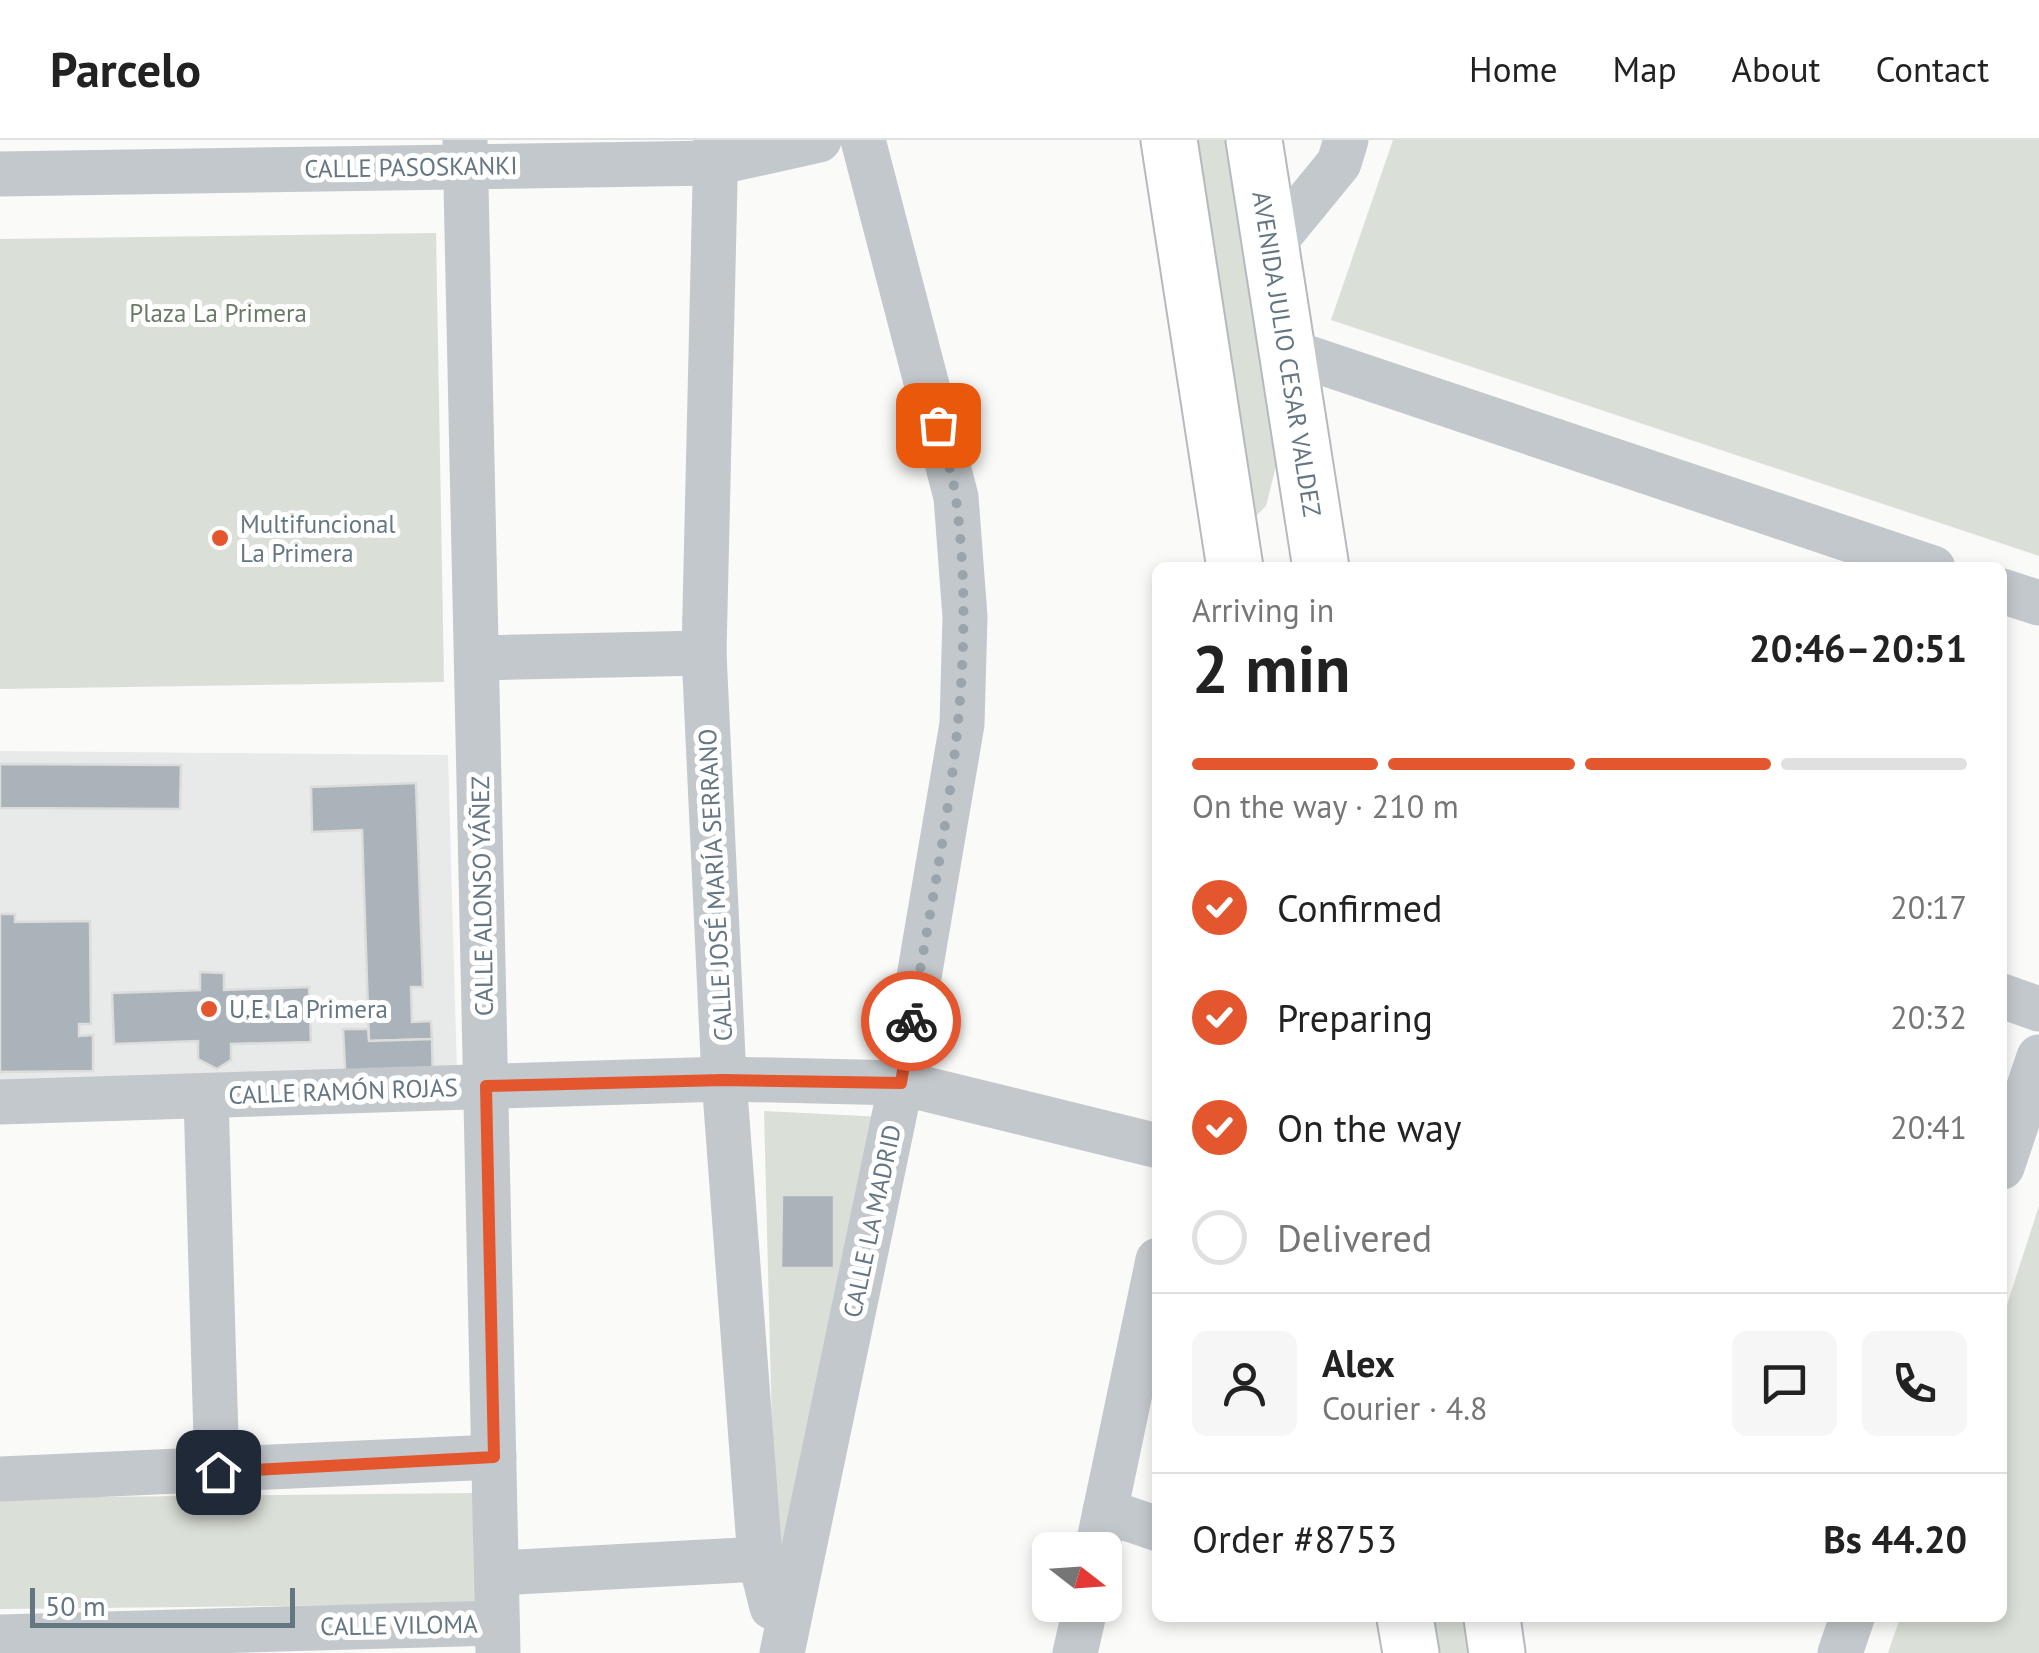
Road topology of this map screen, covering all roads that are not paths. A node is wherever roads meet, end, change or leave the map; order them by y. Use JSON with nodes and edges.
{"nodes":[{"id":1,"x":819,"y":140,"type":"edge"},
{"id":2,"x":863,"y":140,"type":"edge"},
{"id":3,"x":1169,"y":140,"type":"edge"},
{"id":4,"x":1254,"y":140,"type":"edge"},
{"id":5,"x":1346,"y":140,"type":"edge"},
{"id":6,"x":466,"y":152,"type":"edge"},
{"id":7,"x":715,"y":152,"type":"edge"},
{"id":8,"x":192,"y":156,"type":"edge"},
{"id":9,"x":0,"y":174,"type":"edge"},
{"id":10,"x":1272,"y":246,"type":"junction"},
{"id":11,"x":1285,"y":350,"type":"junction"},
{"id":12,"x":1317,"y":546,"type":"edge"},
{"id":13,"x":1233,"y":557,"type":"edge"},
{"id":14,"x":1915,"y":562,"type":"edge"},
{"id":15,"x":2007,"y":593,"type":"edge"},
{"id":16,"x":2039,"y":603,"type":"edge"},
{"id":17,"x":704,"y":653,"type":"junction"},
{"id":18,"x":477,"y":658,"type":"junction"},
{"id":19,"x":2007,"y":998,"type":"edge"},
{"id":20,"x":2039,"y":1009,"type":"edge"},
{"id":21,"x":2039,"y":1058,"type":"edge"},
{"id":22,"x":724,"y":1080,"type":"junction"},
{"id":23,"x":901,"y":1083,"type":"junction"},
{"id":24,"x":486,"y":1086,"type":"junction"},
{"id":25,"x":206,"y":1097,"type":"junction"},
{"id":26,"x":0,"y":1102,"type":"edge"},
{"id":27,"x":1152,"y":1145,"type":"edge"},
{"id":28,"x":2007,"y":1152,"type":"edge"},
{"id":29,"x":1152,"y":1288,"type":"edge"},
{"id":30,"x":494,"y":1457,"type":"junction"},
{"id":31,"x":218,"y":1472,"type":"junction"},
{"id":32,"x":0,"y":1479,"type":"edge"},
{"id":33,"x":1152,"y":1529,"type":"edge"},
{"id":34,"x":1101,"y":1530,"type":"edge"},
{"id":35,"x":760,"y":1558,"type":"junction"},
{"id":36,"x":496,"y":1573,"type":"junction"},
{"id":37,"x":1082,"y":1622,"type":"edge"},
{"id":38,"x":1406,"y":1622,"type":"edge"},
{"id":39,"x":1493,"y":1622,"type":"edge"},
{"id":40,"x":1851,"y":1622,"type":"edge"},
{"id":41,"x":786,"y":1634,"type":"edge"},
{"id":42,"x":0,"y":1637,"type":"edge"},
{"id":43,"x":498,"y":1638,"type":"edge"},
{"id":44,"x":223,"y":1641,"type":"edge"},
{"id":45,"x":1076,"y":1653,"type":"edge"},
{"id":46,"x":1411,"y":1653,"type":"edge"},
{"id":47,"x":1498,"y":1653,"type":"edge"},
{"id":48,"x":1840,"y":1653,"type":"edge"}],
"edges":[{"from":1,"to":7,"type":"street","name":"CALLE PASOSKANKI"},
{"from":2,"to":23,"type":"street","name":"CALLE LA MADRID"},
{"from":3,"to":13,"type":"main road"},
{"from":4,"to":10,"type":"main road","name":"AVENIDA JULIO CESAR VALDEZ"},
{"from":5,"to":10,"type":"street"},
{"from":6,"to":7,"type":"street","name":"CALLE PASOSKANKI"},
{"from":6,"to":8,"type":"street","name":"CALLE PASOSKANKI"},
{"from":6,"to":18,"type":"street","name":"CALLE ALONSO YÁÑEZ"},
{"from":7,"to":17,"type":"street","name":"CALLE JOSÉ MARÍA SERRANO"},
{"from":8,"to":9,"type":"street","name":"CALLE PASOSKANKI"},
{"from":10,"to":11,"type":"main road","name":"AVENIDA JULIO CESAR VALDEZ"},
{"from":11,"to":12,"type":"main road","name":"AVENIDA JULIO CESAR VALDEZ"},
{"from":11,"to":14,"type":"street"},
{"from":12,"to":13,"type":"main road"},
{"from":15,"to":16,"type":"street"},
{"from":17,"to":18,"type":"street"},
{"from":17,"to":22,"type":"street","name":"CALLE JOSÉ MARÍA SERRANO"},
{"from":18,"to":24,"type":"street","name":"CALLE ALONSO YÁÑEZ"},
{"from":19,"to":20,"type":"street"},
{"from":21,"to":28,"type":"street"},
{"from":22,"to":23,"type":"street","name":"CALLE RAMÓN ROJAS"},
{"from":22,"to":24,"type":"street","name":"CALLE RAMÓN ROJAS"},
{"from":22,"to":35,"type":"street","name":"CALLE JOSÉ MARÍA SERRANO"},
{"from":23,"to":27,"type":"street","name":"CALLE RAMÓN ROJAS"},
{"from":23,"to":41,"type":"street","name":"CALLE LA MADRID"},
{"from":24,"to":25,"type":"street","name":"CALLE RAMÓN ROJAS"},
{"from":24,"to":30,"type":"street","name":"CALLE ALONSO YÁÑEZ"},
{"from":25,"to":26,"type":"street","name":"CALLE RAMÓN ROJAS"},
{"from":25,"to":31,"type":"street"},
{"from":29,"to":34,"type":"street"},
{"from":30,"to":31,"type":"street"},
{"from":30,"to":36,"type":"street","name":"CALLE ALONSO YÁÑEZ"},
{"from":31,"to":32,"type":"street"},
{"from":33,"to":34,"type":"street"},
{"from":35,"to":36,"type":"street"},
{"from":35,"to":41,"type":"street","name":"CALLE JOSÉ MARÍA SERRANO"},
{"from":36,"to":43,"type":"street","name":"CALLE ALONSO YÁÑEZ"},
{"from":37,"to":45,"type":"street"},
{"from":38,"to":46,"type":"main road"},
{"from":39,"to":47,"type":"main road"},
{"from":40,"to":48,"type":"street"},
{"from":42,"to":44,"type":"street","name":"CALLE VILOMA"},
{"from":43,"to":44,"type":"street","name":"CALLE VILOMA"}]}
